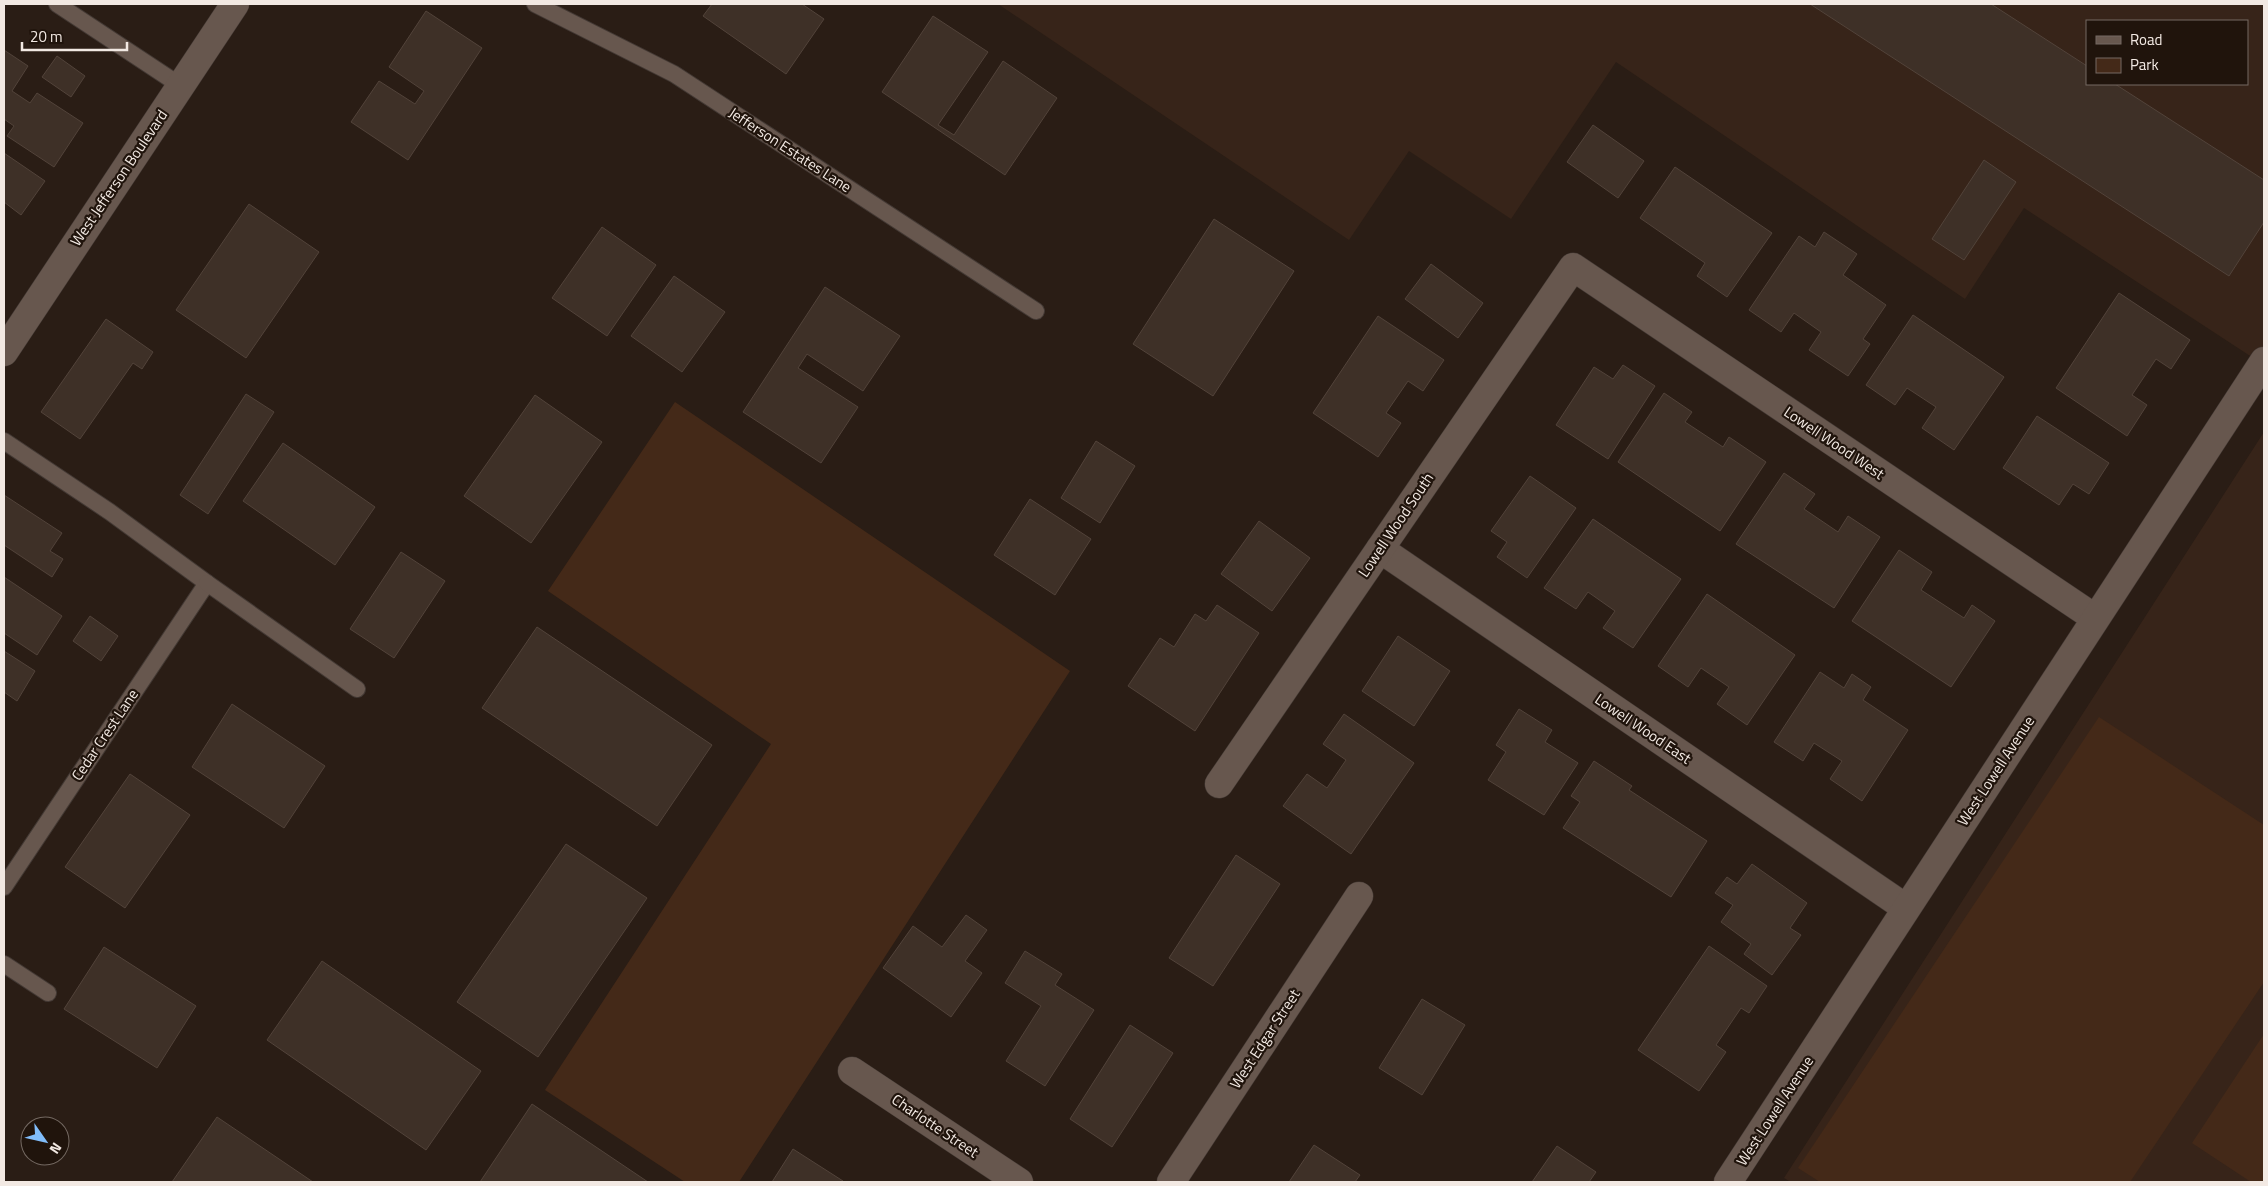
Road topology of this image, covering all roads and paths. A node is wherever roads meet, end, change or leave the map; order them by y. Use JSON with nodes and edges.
{"nodes":[{"id":1,"x":57,"y":4,"type":"edge"},
{"id":2,"x":235,"y":4,"type":"edge"},
{"id":3,"x":535,"y":4,"type":"edge"},
{"id":4,"x":180,"y":86,"type":"junction"},
{"id":5,"x":1573,"y":267,"type":"joint"},
{"id":6,"x":1036,"y":311,"type":"dead end"},
{"id":7,"x":4,"y":352,"type":"edge"},
{"id":8,"x":2264,"y":361,"type":"edge"},
{"id":9,"x":4,"y":440,"type":"edge"},
{"id":10,"x":1380,"y":549,"type":"junction"},
{"id":11,"x":207,"y":583,"type":"junction"},
{"id":12,"x":2095,"y":618,"type":"junction"},
{"id":13,"x":357,"y":689,"type":"dead end"},
{"id":14,"x":1219,"y":784,"type":"dead end"},
{"id":15,"x":4,"y":887,"type":"edge"},
{"id":16,"x":1359,"y":896,"type":"dead end"},
{"id":17,"x":1906,"y":908,"type":"junction"},
{"id":18,"x":4,"y":964,"type":"edge"},
{"id":19,"x":48,"y":993,"type":"dead end"},
{"id":20,"x":852,"y":1071,"type":"dead end"},
{"id":21,"x":1019,"y":1182,"type":"edge"},
{"id":22,"x":1171,"y":1182,"type":"edge"},
{"id":23,"x":1728,"y":1182,"type":"edge"}],
"edges":[{"from":1,"to":4,"type":"lane"},
{"from":2,"to":4,"type":"street","name":"West Jefferson Boulevard"},
{"from":3,"to":6,"type":"lane","name":"Jefferson Estates Lane"},
{"from":4,"to":7,"type":"street","name":"West Jefferson Boulevard"},
{"from":5,"to":10,"type":"street","name":"Lowell Wood South"},
{"from":5,"to":12,"type":"street","name":"Lowell Wood West"},
{"from":8,"to":12,"type":"street","name":"West Lowell Avenue"},
{"from":9,"to":11,"type":"lane"},
{"from":10,"to":14,"type":"street","name":"Lowell Wood South"},
{"from":10,"to":17,"type":"street","name":"Lowell Wood East"},
{"from":11,"to":13,"type":"lane"},
{"from":11,"to":15,"type":"lane","name":"Cedar Crest Lane"},
{"from":12,"to":17,"type":"street","name":"West Lowell Avenue"},
{"from":16,"to":22,"type":"street","name":"West Edgar Street"},
{"from":17,"to":23,"type":"street","name":"West Lowell Avenue"},
{"from":18,"to":19,"type":"lane"},
{"from":20,"to":21,"type":"street","name":"Charlotte Street"}]}
